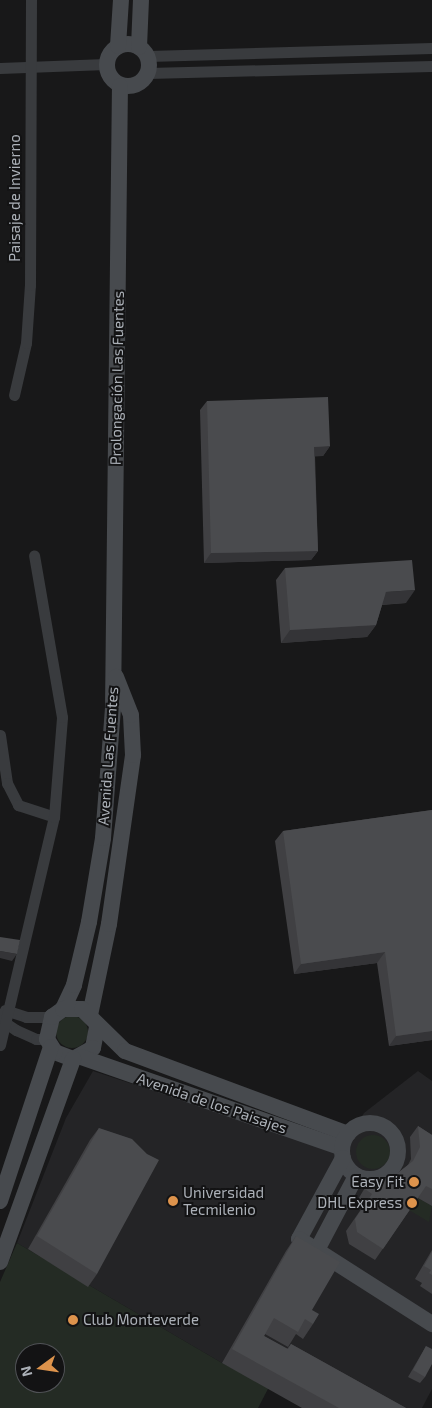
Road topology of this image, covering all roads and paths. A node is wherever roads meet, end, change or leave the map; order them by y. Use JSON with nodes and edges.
{"nodes":[{"id":1,"x":31,"y":0,"type":"edge"},
{"id":2,"x":121,"y":0,"type":"edge"},
{"id":3,"x":141,"y":0,"type":"edge"},
{"id":4,"x":118,"y":46,"type":"junction"},
{"id":5,"x":432,"y":48,"type":"edge"},
{"id":6,"x":143,"y":52,"type":"junction"},
{"id":7,"x":106,"y":64,"type":"junction"},
{"id":8,"x":31,"y":66,"type":"junction"},
{"id":9,"x":432,"y":66,"type":"edge"},
{"id":10,"x":0,"y":68,"type":"edge"},
{"id":11,"x":148,"y":73,"type":"junction"},
{"id":12,"x":120,"y":86,"type":"junction"},
{"id":13,"x":14,"y":395,"type":"dead end"},
{"id":14,"x":34,"y":555,"type":"dead end"},
{"id":15,"x":114,"y":670,"type":"junction"},
{"id":16,"x":0,"y":735,"type":"edge"},
{"id":17,"x":54,"y":816,"type":"junction"},
{"id":18,"x":3,"y":1011,"type":"edge"},
{"id":19,"x":58,"y":1013,"type":"junction"},
{"id":20,"x":94,"y":1021,"type":"junction"},
{"id":21,"x":7,"y":1024,"type":"junction"},
{"id":22,"x":49,"y":1043,"type":"junction"},
{"id":23,"x":0,"y":1045,"type":"edge"},
{"id":24,"x":77,"y":1058,"type":"junction"},
{"id":25,"x":344,"y":1147,"type":"junction"},
{"id":26,"x":356,"y":1176,"type":"junction"},
{"id":27,"x":0,"y":1202,"type":"edge"},
{"id":28,"x":317,"y":1250,"type":"junction"},
{"id":29,"x":0,"y":1262,"type":"edge"},
{"id":30,"x":432,"y":1324,"type":"edge"}],
"edges":[{"from":1,"to":8,"type":"street","name":"Paisaje de Invierno"},
{"from":2,"to":4,"type":"street"},
{"from":3,"to":6,"type":"street"},
{"from":4,"to":6,"type":"street"},
{"from":4,"to":7,"type":"street"},
{"from":5,"to":6,"type":"street"},
{"from":6,"to":11,"type":"street"},
{"from":7,"to":8,"type":"street"},
{"from":7,"to":12,"type":"street"},
{"from":8,"to":10,"type":"street"},
{"from":8,"to":13,"type":"street","name":"Paisaje de Invierno"},
{"from":9,"to":11,"type":"street"},
{"from":11,"to":12,"type":"street"},
{"from":12,"to":15,"type":"street","name":"Prolongación Las Fuentes"},
{"from":14,"to":17,"type":"street"},
{"from":15,"to":19,"type":"street","name":"Avenida Las Fuentes"},
{"from":15,"to":20,"type":"street","name":"Avenida Las Fuentes"},
{"from":16,"to":17,"type":"street"},
{"from":17,"to":18,"type":"street"},
{"from":18,"to":19,"type":"street"},
{"from":18,"to":21,"type":"street"},
{"from":19,"to":20,"type":"street"},
{"from":19,"to":22,"type":"street"},
{"from":20,"to":24,"type":"street"},
{"from":20,"to":25,"type":"street","name":"Avenida de los Paisajes"},
{"from":21,"to":22,"type":"street"},
{"from":21,"to":23,"type":"street"},
{"from":22,"to":24,"type":"street"},
{"from":22,"to":27,"type":"street"},
{"from":24,"to":25,"type":"street","name":"Avenida de los Paisajes"},
{"from":24,"to":29,"type":"street"},
{"from":25,"to":26,"type":"street"},
{"from":25,"to":26,"type":"street"},
{"from":25,"to":28,"type":"street"},
{"from":26,"to":28,"type":"street"},
{"from":28,"to":30,"type":"street"}]}
